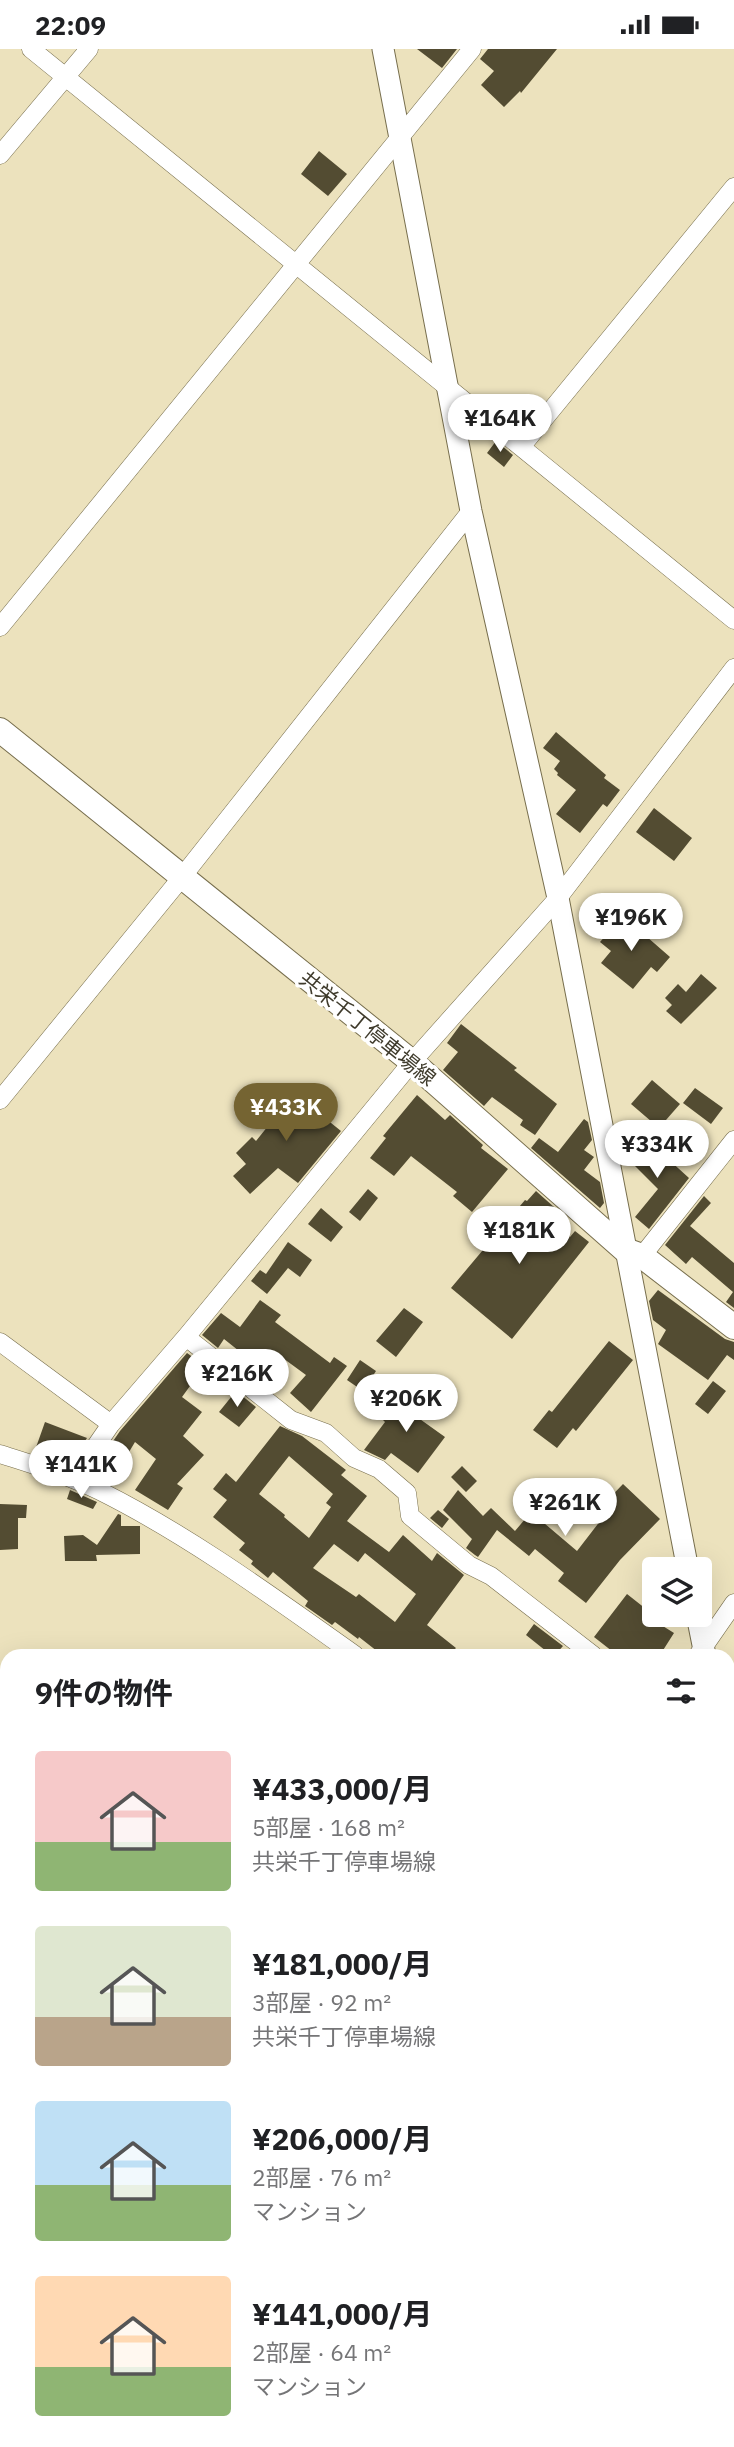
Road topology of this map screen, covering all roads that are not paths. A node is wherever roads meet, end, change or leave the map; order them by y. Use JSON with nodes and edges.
{"nodes":[{"id":1,"x":31,"y":49,"type":"edge"},
{"id":2,"x":89,"y":49,"type":"edge"},
{"id":3,"x":383,"y":49,"type":"edge"},
{"id":4,"x":472,"y":49,"type":"edge"},
{"id":5,"x":65,"y":76,"type":"junction"},
{"id":6,"x":399,"y":138,"type":"junction"},
{"id":7,"x":0,"y":155,"type":"edge"},
{"id":8,"x":734,"y":187,"type":"edge"},
{"id":9,"x":298,"y":265,"type":"junction"},
{"id":10,"x":447,"y":385,"type":"junction"},
{"id":11,"x":521,"y":447,"type":"junction"},
{"id":12,"x":471,"y":511,"type":"junction"},
{"id":13,"x":734,"y":620,"type":"edge"},
{"id":14,"x":0,"y":627,"type":"edge"},
{"id":15,"x":734,"y":668,"type":"edge"},
{"id":16,"x":0,"y":730,"type":"edge"},
{"id":17,"x":182,"y":877,"type":"junction"},
{"id":18,"x":558,"y":898,"type":"junction"},
{"id":19,"x":412,"y":1062,"type":"junction"},
{"id":20,"x":0,"y":1100,"type":"edge"},
{"id":21,"x":734,"y":1140,"type":"edge"},
{"id":22,"x":634,"y":1253,"type":"junction"},
{"id":23,"x":734,"y":1327,"type":"edge"},
{"id":24,"x":186,"y":1337,"type":"junction"},
{"id":25,"x":0,"y":1342,"type":"edge"},
{"id":26,"x":111,"y":1424,"type":"junction"},
{"id":27,"x":0,"y":1454,"type":"edge"},
{"id":28,"x":73,"y":1479,"type":"junction"},
{"id":29,"x":686,"y":1557,"type":"edge"},
{"id":30,"x":734,"y":1603,"type":"edge"},
{"id":31,"x":699,"y":1627,"type":"edge"},
{"id":32,"x":346,"y":1649,"type":"edge"},
{"id":33,"x":585,"y":1649,"type":"edge"},
{"id":34,"x":702,"y":1649,"type":"edge"},
{"id":35,"x":706,"y":1649,"type":"edge"}],
"edges":[{"from":1,"to":5,"type":"street"},
{"from":2,"to":5,"type":"street"},
{"from":3,"to":6,"type":"street"},
{"from":4,"to":6,"type":"street"},
{"from":5,"to":7,"type":"street"},
{"from":5,"to":9,"type":"street"},
{"from":6,"to":9,"type":"street"},
{"from":6,"to":10,"type":"street"},
{"from":8,"to":11,"type":"street"},
{"from":9,"to":10,"type":"street"},
{"from":9,"to":14,"type":"street"},
{"from":10,"to":11,"type":"street"},
{"from":10,"to":12,"type":"street"},
{"from":11,"to":13,"type":"street"},
{"from":12,"to":17,"type":"street"},
{"from":12,"to":18,"type":"street"},
{"from":15,"to":18,"type":"street"},
{"from":16,"to":17,"type":"main road","name":"共栄千丁停車場線"},
{"from":17,"to":19,"type":"main road","name":"共栄千丁停車場線"},
{"from":17,"to":20,"type":"street"},
{"from":18,"to":19,"type":"street"},
{"from":18,"to":22,"type":"street"},
{"from":19,"to":22,"type":"main road","name":"共栄千丁停車場線"},
{"from":19,"to":24,"type":"street"},
{"from":21,"to":22,"type":"street"},
{"from":22,"to":23,"type":"main road","name":"共栄千丁停車場線"},
{"from":22,"to":29,"type":"street"},
{"from":24,"to":26,"type":"street"},
{"from":24,"to":33,"type":"street"},
{"from":25,"to":26,"type":"street"},
{"from":26,"to":28,"type":"street"},
{"from":27,"to":28,"type":"street"},
{"from":28,"to":32,"type":"street"},
{"from":30,"to":35,"type":"street"},
{"from":31,"to":34,"type":"street"}]}
